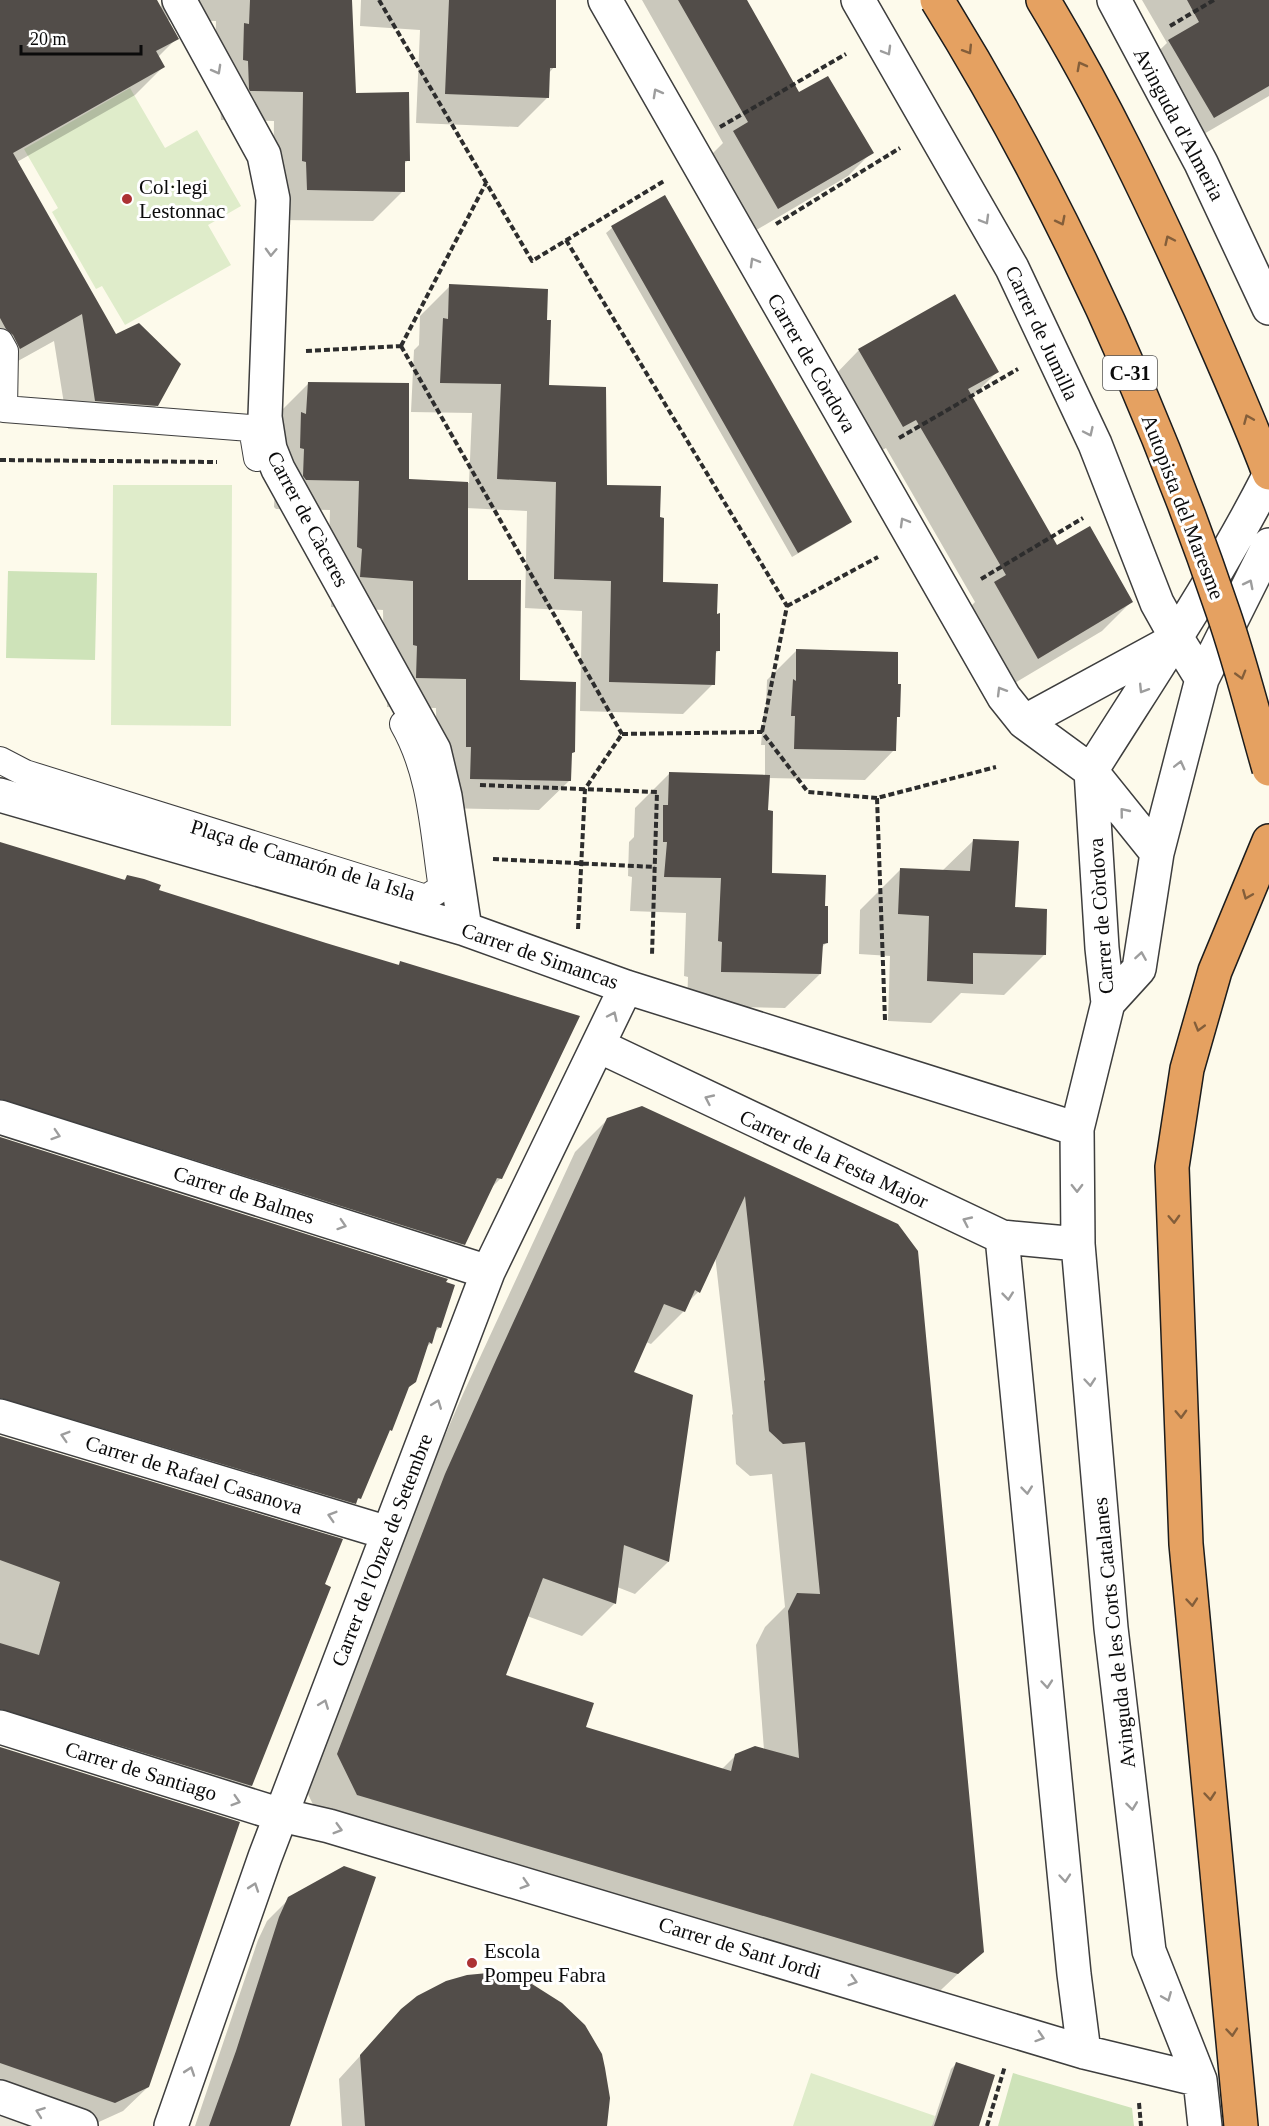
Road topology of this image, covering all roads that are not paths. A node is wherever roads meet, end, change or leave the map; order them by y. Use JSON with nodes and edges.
{"nodes":[{"id":1,"x":179,"y":0,"type":"edge"},
{"id":2,"x":605,"y":0,"type":"edge"},
{"id":3,"x":858,"y":0,"type":"edge"},
{"id":4,"x":937,"y":0,"type":"edge"},
{"id":5,"x":1043,"y":0,"type":"edge"},
{"id":6,"x":1114,"y":0,"type":"edge"},
{"id":7,"x":1256,"y":255,"type":"edge"},
{"id":8,"x":1269,"y":308,"type":"edge"},
{"id":9,"x":0,"y":342,"type":"edge"},
{"id":10,"x":1269,"y":475,"type":"edge"},
{"id":11,"x":1269,"y":545,"type":"edge"},
{"id":12,"x":1174,"y":640,"type":"junction"},
{"id":13,"x":1202,"y":679,"type":"junction"},
{"id":14,"x":1024,"y":722,"type":"junction"},
{"id":15,"x":0,"y":760,"type":"edge"},
{"id":16,"x":1269,"y":769,"type":"edge"},
{"id":17,"x":1091,"y":771,"type":"junction"},
{"id":18,"x":0,"y":782,"type":"edge"},
{"id":19,"x":0,"y":795,"type":"edge"},
{"id":20,"x":44,"y":807,"type":"junction"},
{"id":21,"x":1269,"y":841,"type":"edge"},
{"id":22,"x":1157,"y":853,"type":"junction"},
{"id":23,"x":465,"y":929,"type":"junction"},
{"id":24,"x":626,"y":987,"type":"junction"},
{"id":25,"x":1108,"y":1003,"type":"junction"},
{"id":26,"x":599,"y":1046,"type":"junction"},
{"id":27,"x":0,"y":1117,"type":"edge"},
{"id":28,"x":1077,"y":1129,"type":"junction"},
{"id":29,"x":1002,"y":1237,"type":"junction"},
{"id":30,"x":1078,"y":1244,"type":"junction"},
{"id":31,"x":488,"y":1272,"type":"junction"},
{"id":32,"x":0,"y":1416,"type":"edge"},
{"id":33,"x":388,"y":1533,"type":"junction"},
{"id":34,"x":0,"y":1727,"type":"edge"},
{"id":35,"x":281,"y":1815,"type":"junction"},
{"id":36,"x":1084,"y":2052,"type":"junction"},
{"id":37,"x":1200,"y":2080,"type":"junction"},
{"id":38,"x":0,"y":2097,"type":"edge"},
{"id":39,"x":81,"y":2126,"type":"edge"},
{"id":40,"x":171,"y":2126,"type":"edge"},
{"id":41,"x":1204,"y":2126,"type":"edge"},
{"id":42,"x":1240,"y":2126,"type":"edge"}],
"edges":[{"from":1,"to":23,"type":"street","name":"Carrer de Càceres","one_way":true},
{"from":14,"to":2,"type":"street","name":"Carrer de Còrdova","one_way":true},
{"from":3,"to":12,"type":"street","name":"Carrer de Jumilla","one_way":true},
{"from":4,"to":16,"type":"highway","name":"Autopista del Maresme","number":"C-31","one_way":true,"bridge":true},
{"from":10,"to":5,"type":"highway","one_way":true},
{"from":6,"to":7,"type":"street","name":"Avinguda d'Almeria"},
{"from":7,"to":8,"type":"street","name":"Avinguda d'Almeria"},
{"from":9,"to":15,"type":"street","name":"Plaça de Camarón de la Isla"},
{"from":10,"to":12,"type":"street"},
{"from":13,"to":11,"type":"street","one_way":true},
{"from":12,"to":13,"type":"street","name":"Carrer de Jumilla"},
{"from":12,"to":14,"type":"street"},
{"from":12,"to":17,"type":"street","one_way":true},
{"from":22,"to":13,"type":"street","one_way":true},
{"from":14,"to":17,"type":"street","name":"Carrer de Còrdova"},
{"from":22,"to":17,"type":"street","name":"Carrer de Còrdova","one_way":true},
{"from":17,"to":25,"type":"street","name":"Carrer de Còrdova"},
{"from":18,"to":20,"type":"street"},
{"from":19,"to":20,"type":"street","name":"Carrer de Simancas"},
{"from":20,"to":23,"type":"street","name":"Carrer de Simancas"},
{"from":21,"to":42,"type":"highway","one_way":true},
{"from":25,"to":22,"type":"street","one_way":true},
{"from":23,"to":24,"type":"street","name":"Carrer de Simancas"},
{"from":26,"to":24,"type":"street","name":"Carrer de l'Onze de Setembre","one_way":true},
{"from":24,"to":28,"type":"street","name":"Carrer de Simancas"},
{"from":25,"to":28,"type":"street","name":"Carrer de Còrdova"},
{"from":29,"to":26,"type":"street","name":"Carrer de la Festa Major","one_way":true},
{"from":26,"to":31,"type":"street","name":"Carrer de l'Onze de Setembre"},
{"from":27,"to":31,"type":"street","name":"Carrer de Balmes","one_way":true},
{"from":28,"to":30,"type":"street","name":"Avinguda de les Corts Catalanes","one_way":true},
{"from":29,"to":30,"type":"street","name":"Carrer de la Festa Major"},
{"from":29,"to":36,"type":"street","one_way":true},
{"from":30,"to":37,"type":"street","name":"Avinguda de les Corts Catalanes","one_way":true},
{"from":33,"to":31,"type":"street","name":"Carrer de l'Onze de Setembre","one_way":true},
{"from":33,"to":32,"type":"street","name":"Carrer de Rafael Casanova","one_way":true},
{"from":35,"to":33,"type":"street","name":"Carrer de l'Onze de Setembre","one_way":true},
{"from":34,"to":35,"type":"street","name":"Carrer de Santiago","one_way":true},
{"from":35,"to":36,"type":"street","name":"Carrer de Sant Jordi","one_way":true},
{"from":40,"to":35,"type":"street","name":"Carrer de l'Onze de Setembre","one_way":true},
{"from":36,"to":37,"type":"street","name":"Carrer de Sant Jordi"},
{"from":37,"to":41,"type":"street","name":"Avinguda de les Corts Catalanes"},
{"from":39,"to":38,"type":"street","one_way":true}]}
